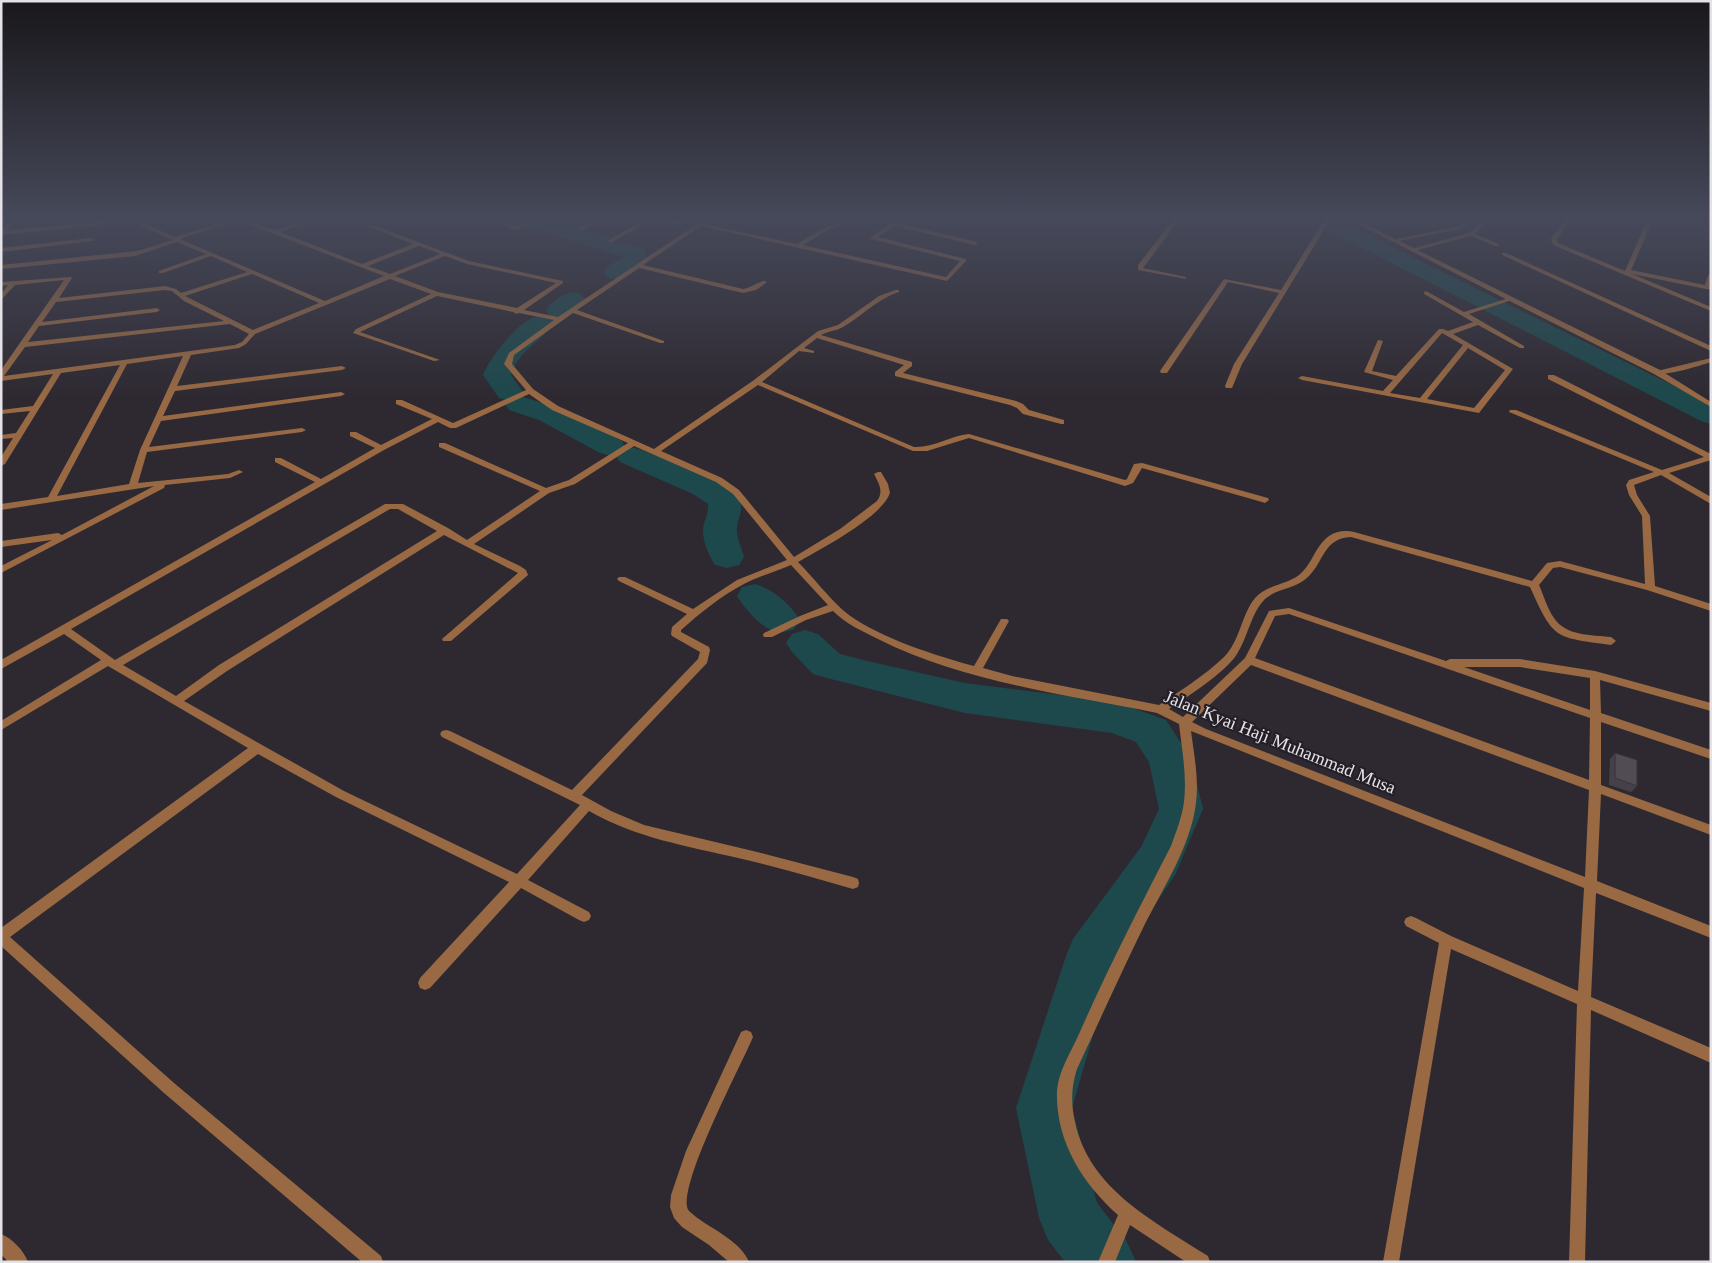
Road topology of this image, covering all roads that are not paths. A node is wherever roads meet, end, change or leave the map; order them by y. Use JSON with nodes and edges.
{"nodes":[{"id":1,"x":58,"y":279,"type":"edge"},
{"id":2,"x":67,"y":279,"type":"edge"},
{"id":3,"x":229,"y":279,"type":"edge"},
{"id":4,"x":267,"y":279,"type":"edge"},
{"id":5,"x":384,"y":279,"type":"edge"},
{"id":6,"x":394,"y":279,"type":"edge"},
{"id":7,"x":546,"y":279,"type":"edge"},
{"id":8,"x":619,"y":279,"type":"edge"},
{"id":9,"x":692,"y":279,"type":"edge"},
{"id":10,"x":1291,"y":279,"type":"edge"},
{"id":11,"x":1473,"y":279,"type":"edge"},
{"id":12,"x":1558,"y":279,"type":"edge"},
{"id":13,"x":1638,"y":279,"type":"edge"},
{"id":14,"x":1666,"y":279,"type":"edge"},
{"id":15,"x":764,"y":282,"type":"dead end"},
{"id":16,"x":13,"y":283,"type":"junction"},
{"id":17,"x":1,"y":284,"type":"edge"},
{"id":18,"x":1709,"y":288,"type":"edge"},
{"id":19,"x":897,"y":291,"type":"dead end"},
{"id":20,"x":1283,"y":292,"type":"junction"},
{"id":21,"x":436,"y":294,"type":"junction"},
{"id":22,"x":1426,"y":294,"type":"dead end"},
{"id":23,"x":180,"y":295,"type":"junction"},
{"id":24,"x":1,"y":298,"type":"edge"},
{"id":25,"x":1512,"y":299,"type":"junction"},
{"id":26,"x":54,"y":300,"type":"junction"},
{"id":27,"x":324,"y":303,"type":"junction"},
{"id":28,"x":1711,"y":309,"type":"edge"},
{"id":29,"x":157,"y":310,"type":"dead end"},
{"id":30,"x":572,"y":310,"type":"junction"},
{"id":31,"x":516,"y":312,"type":"junction"},
{"id":32,"x":1463,"y":314,"type":"junction"},
{"id":33,"x":559,"y":319,"type":"junction"},
{"id":34,"x":233,"y":322,"type":"junction"},
{"id":35,"x":1478,"y":323,"type":"junction"},
{"id":36,"x":39,"y":324,"type":"junction"},
{"id":37,"x":253,"y":333,"type":"junction"},
{"id":38,"x":1448,"y":334,"type":"junction"},
{"id":39,"x":816,"y":336,"type":"junction"},
{"id":40,"x":1380,"y":341,"type":"dead end"},
{"id":41,"x":662,"y":342,"type":"dead end"},
{"id":42,"x":22,"y":345,"type":"junction"},
{"id":43,"x":1467,"y":345,"type":"junction"},
{"id":44,"x":1522,"y":347,"type":"dead end"},
{"id":45,"x":798,"y":349,"type":"junction"},
{"id":46,"x":1711,"y":349,"type":"edge"},
{"id":47,"x":812,"y":352,"type":"dead end"},
{"id":48,"x":188,"y":354,"type":"junction"},
{"id":49,"x":436,"y":360,"type":"dead end"},
{"id":50,"x":1711,"y":360,"type":"edge"},
{"id":51,"x":125,"y":362,"type":"junction"},
{"id":52,"x":342,"y":368,"type":"dead end"},
{"id":53,"x":58,"y":372,"type":"junction"},
{"id":54,"x":1164,"y":372,"type":"dead end"},
{"id":55,"x":1657,"y":372,"type":"junction"},
{"id":56,"x":1552,"y":377,"type":"dead end"},
{"id":57,"x":1,"y":378,"type":"edge"},
{"id":58,"x":1302,"y":378,"type":"dead end"},
{"id":59,"x":1398,"y":379,"type":"junction"},
{"id":60,"x":757,"y":382,"type":"junction"},
{"id":61,"x":1229,"y":386,"type":"dead end"},
{"id":62,"x":172,"y":389,"type":"junction"},
{"id":63,"x":530,"y":391,"type":"junction"},
{"id":64,"x":341,"y":394,"type":"dead end"},
{"id":65,"x":1385,"y":394,"type":"junction"},
{"id":66,"x":1422,"y":401,"type":"junction"},
{"id":67,"x":399,"y":402,"type":"dead end"},
{"id":68,"x":1711,"y":405,"type":"edge"},
{"id":69,"x":34,"y":408,"type":"junction"},
{"id":70,"x":1,"y":412,"type":"edge"},
{"id":71,"x":1514,"y":412,"type":"dead end"},
{"id":72,"x":438,"y":418,"type":"junction"},
{"id":73,"x":159,"y":419,"type":"junction"},
{"id":74,"x":1061,"y":422,"type":"dead end"},
{"id":75,"x":302,"y":430,"type":"dead end"},
{"id":76,"x":353,"y":434,"type":"dead end"},
{"id":77,"x":19,"y":435,"type":"junction"},
{"id":78,"x":1,"y":437,"type":"edge"},
{"id":79,"x":635,"y":442,"type":"junction"},
{"id":80,"x":442,"y":444,"type":"dead end"},
{"id":81,"x":381,"y":448,"type":"junction"},
{"id":82,"x":144,"y":450,"type":"junction"},
{"id":83,"x":656,"y":451,"type":"junction"},
{"id":84,"x":1711,"y":457,"type":"edge"},
{"id":85,"x":278,"y":460,"type":"dead end"},
{"id":86,"x":1,"y":464,"type":"edge"},
{"id":87,"x":239,"y":472,"type":"dead end"},
{"id":88,"x":1661,"y":472,"type":"junction"},
{"id":89,"x":878,"y":474,"type":"dead end"},
{"id":90,"x":321,"y":482,"type":"junction"},
{"id":91,"x":164,"y":484,"type":"junction"},
{"id":92,"x":133,"y":486,"type":"junction"},
{"id":93,"x":546,"y":491,"type":"junction"},
{"id":94,"x":51,"y":499,"type":"junction"},
{"id":95,"x":1265,"y":500,"type":"dead end"},
{"id":96,"x":1711,"y":501,"type":"edge"},
{"id":97,"x":1,"y":507,"type":"edge"},
{"id":98,"x":445,"y":530,"type":"junction"},
{"id":99,"x":67,"y":535,"type":"junction"},
{"id":100,"x":1,"y":544,"type":"edge"},
{"id":101,"x":467,"y":544,"type":"junction"},
{"id":102,"x":792,"y":561,"type":"junction"},
{"id":103,"x":1,"y":570,"type":"edge"},
{"id":104,"x":622,"y":578,"type":"dead end"},
{"id":105,"x":1534,"y":585,"type":"junction"},
{"id":106,"x":1650,"y":588,"type":"junction"},
{"id":107,"x":834,"y":607,"type":"junction"},
{"id":108,"x":1711,"y":608,"type":"edge"},
{"id":109,"x":693,"y":613,"type":"junction"},
{"id":110,"x":1004,"y":621,"type":"dead end"},
{"id":111,"x":64,"y":628,"type":"junction"},
{"id":112,"x":768,"y":635,"type":"dead end"},
{"id":113,"x":447,"y":639,"type":"dead end"},
{"id":114,"x":1611,"y":641,"type":"dead end"},
{"id":115,"x":1249,"y":660,"type":"junction"},
{"id":116,"x":112,"y":663,"type":"junction"},
{"id":117,"x":1,"y":664,"type":"edge"},
{"id":118,"x":1444,"y":664,"type":"junction"},
{"id":119,"x":976,"y":670,"type":"junction"},
{"id":120,"x":1595,"y":675,"type":"junction"},
{"id":121,"x":176,"y":701,"type":"junction"},
{"id":122,"x":1711,"y":707,"type":"edge"},
{"id":123,"x":1160,"y":709,"type":"junction"},
{"id":124,"x":1597,"y":716,"type":"junction"},
{"id":125,"x":1184,"y":723,"type":"junction"},
{"id":126,"x":1,"y":726,"type":"edge"},
{"id":127,"x":446,"y":734,"type":"dead end"},
{"id":128,"x":257,"y":748,"type":"junction"},
{"id":129,"x":1711,"y":755,"type":"edge"},
{"id":130,"x":1595,"y":787,"type":"junction"},
{"id":131,"x":574,"y":796,"type":"junction"},
{"id":132,"x":588,"y":804,"type":"junction"},
{"id":133,"x":1711,"y":830,"type":"edge"},
{"id":134,"x":519,"y":881,"type":"junction"},
{"id":135,"x":853,"y":883,"type":"dead end"},
{"id":136,"x":1591,"y":883,"type":"junction"},
{"id":137,"x":584,"y":916,"type":"dead end"},
{"id":138,"x":1411,"y":922,"type":"dead end"},
{"id":139,"x":1711,"y":932,"type":"edge"},
{"id":140,"x":1,"y":936,"type":"edge"},
{"id":141,"x":1446,"y":940,"type":"junction"},
{"id":142,"x":425,"y":983,"type":"dead end"},
{"id":143,"x":1584,"y":1002,"type":"junction"},
{"id":144,"x":746,"y":1037,"type":"dead end"},
{"id":145,"x":1711,"y":1056,"type":"edge"},
{"id":146,"x":1127,"y":1213,"type":"junction"},
{"id":147,"x":1,"y":1242,"type":"edge"},
{"id":148,"x":20,"y":1262,"type":"edge"},
{"id":149,"x":375,"y":1262,"type":"edge"},
{"id":150,"x":741,"y":1262,"type":"edge"},
{"id":151,"x":1106,"y":1262,"type":"edge"},
{"id":152,"x":1202,"y":1262,"type":"edge"},
{"id":153,"x":1391,"y":1262,"type":"edge"},
{"id":154,"x":1576,"y":1262,"type":"edge"}],
"edges":[{"from":1,"to":16,"type":"street"},
{"from":2,"to":26,"type":"street"},
{"from":3,"to":23,"type":"street"},
{"from":4,"to":27,"type":"street"},
{"from":5,"to":27,"type":"street"},
{"from":6,"to":21,"type":"street"},
{"from":7,"to":31,"type":"street"},
{"from":8,"to":30,"type":"street","name":"Jalan Kyai Haji Muhammad Musa"},
{"from":9,"to":15,"type":"street"},
{"from":10,"to":20,"type":"street"},
{"from":11,"to":25,"type":"street"},
{"from":12,"to":46,"type":"street"},
{"from":13,"to":28,"type":"street"},
{"from":14,"to":18,"type":"street"},
{"from":16,"to":17,"type":"street"},
{"from":16,"to":24,"type":"street"},
{"from":19,"to":39,"type":"street"},
{"from":20,"to":54,"type":"street"},
{"from":20,"to":61,"type":"street"},
{"from":21,"to":31,"type":"street"},
{"from":21,"to":49,"type":"street"},
{"from":22,"to":32,"type":"street"},
{"from":23,"to":26,"type":"street"},
{"from":23,"to":34,"type":"street"},
{"from":25,"to":32,"type":"street"},
{"from":25,"to":55,"type":"street"},
{"from":26,"to":36,"type":"street"},
{"from":27,"to":37,"type":"street"},
{"from":29,"to":36,"type":"street"},
{"from":30,"to":33,"type":"street","name":"Jalan Kyai Haji Muhammad Musa"},
{"from":30,"to":41,"type":"street"},
{"from":31,"to":33,"type":"street"},
{"from":32,"to":35,"type":"street"},
{"from":33,"to":63,"type":"street","name":"Jalan Kyai Haji Muhammad Musa"},
{"from":34,"to":37,"type":"street"},
{"from":34,"to":42,"type":"street"},
{"from":35,"to":38,"type":"street"},
{"from":35,"to":44,"type":"street"},
{"from":36,"to":42,"type":"street"},
{"from":37,"to":48,"type":"street"},
{"from":38,"to":43,"type":"street"},
{"from":38,"to":59,"type":"street"},
{"from":39,"to":45,"type":"street"},
{"from":39,"to":74,"type":"street"},
{"from":40,"to":59,"type":"street"},
{"from":42,"to":57,"type":"street"},
{"from":43,"to":66,"type":"street"},
{"from":43,"to":66,"type":"street"},
{"from":45,"to":47,"type":"street"},
{"from":45,"to":60,"type":"street"},
{"from":48,"to":51,"type":"street"},
{"from":48,"to":62,"type":"street"},
{"from":50,"to":55,"type":"street"},
{"from":51,"to":53,"type":"street"},
{"from":51,"to":94,"type":"street"},
{"from":52,"to":62,"type":"street"},
{"from":53,"to":57,"type":"street"},
{"from":53,"to":69,"type":"street"},
{"from":55,"to":68,"type":"street"},
{"from":56,"to":84,"type":"street"},
{"from":58,"to":65,"type":"street"},
{"from":59,"to":65,"type":"street"},
{"from":60,"to":83,"type":"street"},
{"from":60,"to":95,"type":"street"},
{"from":62,"to":73,"type":"street"},
{"from":63,"to":72,"type":"street"},
{"from":63,"to":79,"type":"street","name":"Jalan Kyai Haji Muhammad Musa"},
{"from":64,"to":73,"type":"street"},
{"from":65,"to":66,"type":"street"},
{"from":67,"to":72,"type":"street"},
{"from":69,"to":70,"type":"street"},
{"from":69,"to":77,"type":"street"},
{"from":71,"to":88,"type":"street"},
{"from":72,"to":81,"type":"street"},
{"from":73,"to":82,"type":"street"},
{"from":75,"to":82,"type":"street"},
{"from":76,"to":81,"type":"street"},
{"from":77,"to":78,"type":"street"},
{"from":77,"to":86,"type":"street"},
{"from":79,"to":83,"type":"street","name":"Jalan Kyai Haji Muhammad Musa"},
{"from":79,"to":93,"type":"street"},
{"from":80,"to":93,"type":"street"},
{"from":81,"to":90,"type":"street"},
{"from":82,"to":92,"type":"street"},
{"from":83,"to":102,"type":"street","name":"Jalan Kyai Haji Muhammad Musa"},
{"from":84,"to":88,"type":"street"},
{"from":85,"to":90,"type":"street"},
{"from":87,"to":91,"type":"street"},
{"from":88,"to":96,"type":"street"},
{"from":88,"to":106,"type":"street"},
{"from":89,"to":102,"type":"street"},
{"from":90,"to":111,"type":"street"},
{"from":91,"to":92,"type":"street"},
{"from":91,"to":99,"type":"street"},
{"from":92,"to":94,"type":"street"},
{"from":93,"to":101,"type":"street"},
{"from":94,"to":97,"type":"street"},
{"from":98,"to":101,"type":"street"},
{"from":98,"to":116,"type":"street"},
{"from":98,"to":121,"type":"street"},
{"from":99,"to":100,"type":"street"},
{"from":99,"to":103,"type":"street"},
{"from":101,"to":113,"type":"street"},
{"from":102,"to":107,"type":"street","name":"Jalan Kyai Haji Muhammad Musa"},
{"from":102,"to":109,"type":"street"},
{"from":104,"to":109,"type":"street"},
{"from":105,"to":106,"type":"street"},
{"from":105,"to":114,"type":"street"},
{"from":105,"to":123,"type":"street"},
{"from":106,"to":108,"type":"street"},
{"from":107,"to":112,"type":"street"},
{"from":107,"to":119,"type":"street","name":"Jalan Kyai Haji Muhammad Musa"},
{"from":109,"to":131,"type":"street"},
{"from":110,"to":119,"type":"street"},
{"from":111,"to":116,"type":"street"},
{"from":111,"to":117,"type":"street"},
{"from":115,"to":118,"type":"street"},
{"from":115,"to":125,"type":"street"},
{"from":115,"to":130,"type":"street"},
{"from":116,"to":121,"type":"street"},
{"from":116,"to":126,"type":"street"},
{"from":118,"to":120,"type":"street"},
{"from":118,"to":124,"type":"street"},
{"from":119,"to":123,"type":"street","name":"Jalan Kyai Haji Muhammad Musa"},
{"from":120,"to":122,"type":"street"},
{"from":120,"to":124,"type":"street"},
{"from":121,"to":128,"type":"street"},
{"from":123,"to":125,"type":"street","name":"Jalan Kyai Haji Muhammad Musa"},
{"from":124,"to":129,"type":"street"},
{"from":124,"to":130,"type":"street"},
{"from":125,"to":136,"type":"street","name":"Jalan Kyai Haji Muhammad Musa"},
{"from":125,"to":146,"type":"street"},
{"from":127,"to":131,"type":"street"},
{"from":128,"to":134,"type":"street"},
{"from":128,"to":140,"type":"street"},
{"from":130,"to":133,"type":"street"},
{"from":130,"to":136,"type":"street"},
{"from":131,"to":132,"type":"street"},
{"from":132,"to":134,"type":"street"},
{"from":132,"to":135,"type":"street"},
{"from":134,"to":137,"type":"street"},
{"from":134,"to":142,"type":"street"},
{"from":136,"to":139,"type":"street","name":"Jalan Kyai Haji Muhammad Musa"},
{"from":136,"to":143,"type":"street"},
{"from":138,"to":141,"type":"street"},
{"from":140,"to":149,"type":"street"},
{"from":141,"to":143,"type":"street"},
{"from":141,"to":153,"type":"street"},
{"from":143,"to":145,"type":"street"},
{"from":143,"to":154,"type":"street"},
{"from":144,"to":150,"type":"street"},
{"from":146,"to":151,"type":"street"},
{"from":146,"to":152,"type":"street"},
{"from":147,"to":148,"type":"street"}]}
